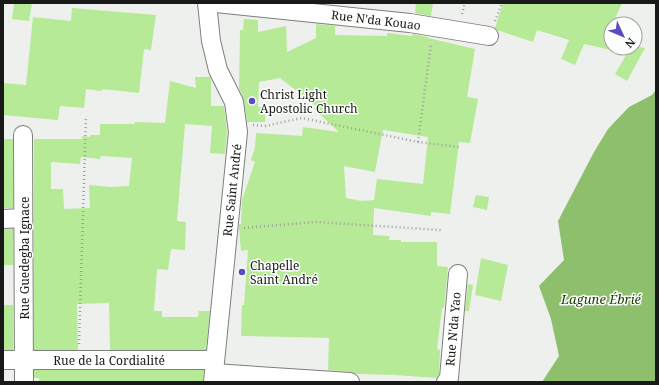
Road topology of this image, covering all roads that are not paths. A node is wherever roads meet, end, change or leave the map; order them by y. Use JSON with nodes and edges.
{"nodes":[{"id":1,"x":208,"y":3,"type":"edge"},
{"id":2,"x":216,"y":3,"type":"edge"},
{"id":3,"x":335,"y":9,"type":"edge"},
{"id":4,"x":489,"y":36,"type":"dead end"},
{"id":5,"x":23,"y":135,"type":"dead end"},
{"id":6,"x":23,"y":218,"type":"junction"},
{"id":7,"x":3,"y":219,"type":"edge"},
{"id":8,"x":458,"y":274,"type":"dead end"},
{"id":9,"x":3,"y":360,"type":"edge"},
{"id":10,"x":24,"y":360,"type":"junction"},
{"id":11,"x":214,"y":372,"type":"edge"},
{"id":12,"x":24,"y":382,"type":"edge"},
{"id":13,"x":350,"y":382,"type":"edge"},
{"id":14,"x":446,"y":382,"type":"edge"}],
"edges":[{"from":1,"to":11,"type":"street","name":"Rue Saint André"},
{"from":2,"to":3,"type":"street","name":"Rue N'da Kouao"},
{"from":3,"to":4,"type":"street","name":"Rue N'da Kouao"},
{"from":5,"to":6,"type":"street","name":"Rue Guedegba Ignace"},
{"from":6,"to":7,"type":"street"},
{"from":6,"to":10,"type":"street","name":"Rue Guedegba Ignace"},
{"from":8,"to":14,"type":"street","name":"Rue N'da Yao"},
{"from":9,"to":10,"type":"street","name":"Rue de la Cordialité"},
{"from":10,"to":11,"type":"street","name":"Rue de la Cordialité"},
{"from":10,"to":12,"type":"street","name":"Rue Guedegba Ignace"},
{"from":11,"to":13,"type":"street","name":"Rue de la Cordialité"}]}
